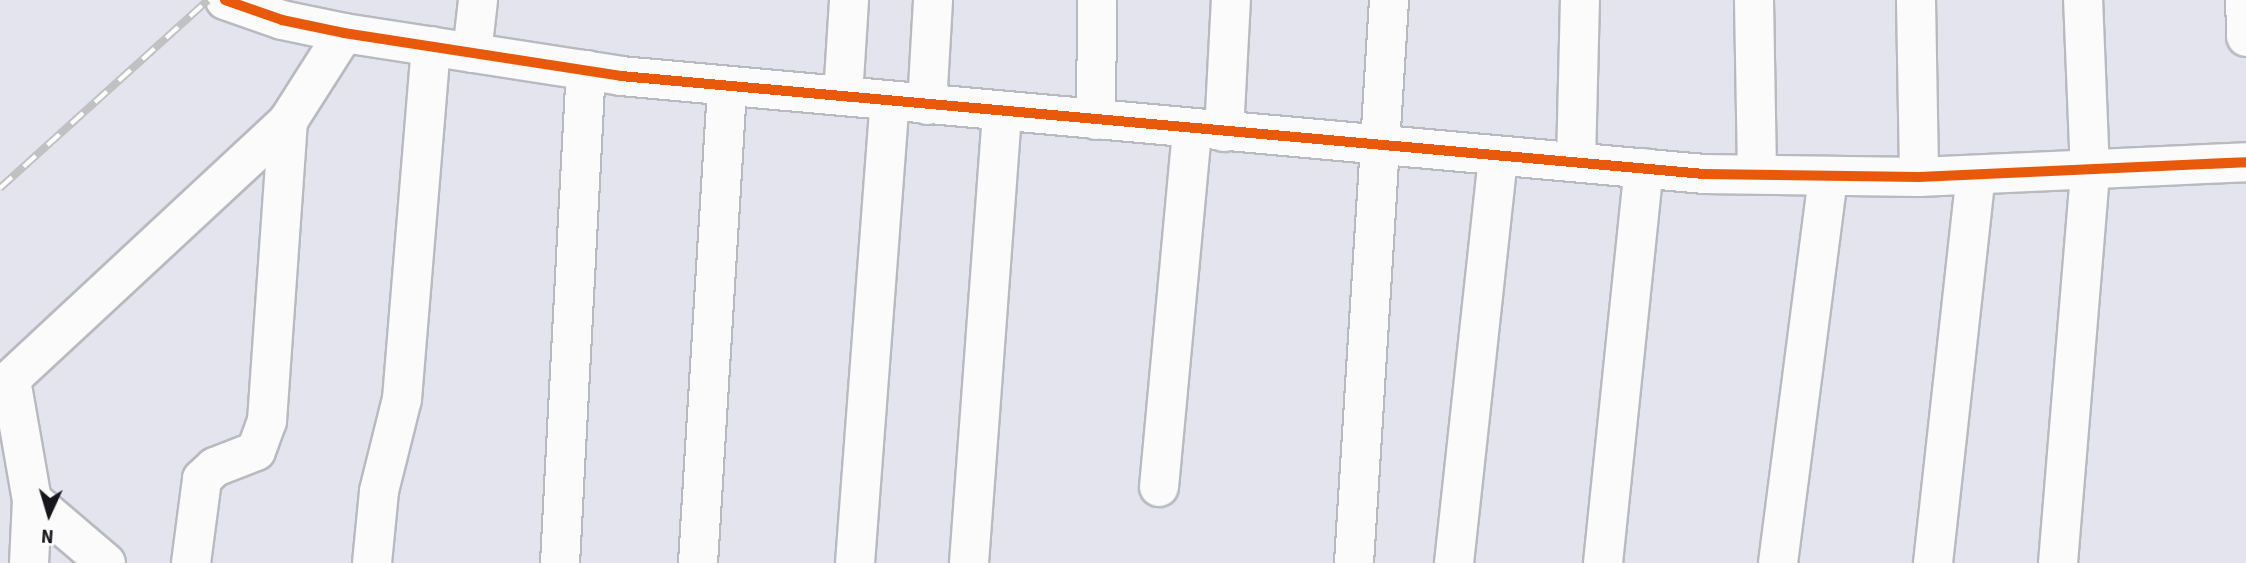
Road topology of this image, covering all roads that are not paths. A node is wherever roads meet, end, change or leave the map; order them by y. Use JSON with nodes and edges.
{"nodes":[{"id":1,"x":225,"y":0,"type":"edge"},
{"id":2,"x":478,"y":0,"type":"edge"},
{"id":3,"x":849,"y":0,"type":"edge"},
{"id":4,"x":933,"y":0,"type":"edge"},
{"id":5,"x":1097,"y":0,"type":"edge"},
{"id":6,"x":1231,"y":0,"type":"edge"},
{"id":7,"x":1388,"y":0,"type":"edge"},
{"id":8,"x":1580,"y":0,"type":"edge"},
{"id":9,"x":1754,"y":0,"type":"edge"},
{"id":10,"x":1916,"y":0,"type":"edge"},
{"id":11,"x":2083,"y":0,"type":"edge"},
{"id":12,"x":2245,"y":0,"type":"edge"},
{"id":13,"x":344,"y":33,"type":"junction"},
{"id":14,"x":2246,"y":37,"type":"edge"},
{"id":15,"x":431,"y":46,"type":"junction"},
{"id":16,"x":472,"y":53,"type":"junction"},
{"id":17,"x":586,"y":70,"type":"junction"},
{"id":18,"x":727,"y":86,"type":"junction"},
{"id":19,"x":843,"y":96,"type":"junction"},
{"id":20,"x":909,"y":103,"type":"junction"},
{"id":21,"x":1002,"y":111,"type":"junction"},
{"id":22,"x":1096,"y":120,"type":"junction"},
{"id":23,"x":288,"y":121,"type":"junction"},
{"id":24,"x":1208,"y":130,"type":"junction"},
{"id":25,"x":1377,"y":146,"type":"junction"},
{"id":26,"x":1498,"y":156,"type":"junction"},
{"id":27,"x":1576,"y":162,"type":"junction"},
{"id":28,"x":2246,"y":162,"type":"edge"},
{"id":29,"x":1644,"y":168,"type":"junction"},
{"id":30,"x":2090,"y":173,"type":"junction"},
{"id":31,"x":1757,"y":174,"type":"junction"},
{"id":32,"x":1828,"y":176,"type":"junction"},
{"id":33,"x":1976,"y":176,"type":"junction"},
{"id":34,"x":1919,"y":177,"type":"junction"},
{"id":35,"x":6,"y":384,"type":"edge"},
{"id":36,"x":1159,"y":487,"type":"dead end"},
{"id":37,"x":32,"y":499,"type":"junction"},
{"id":38,"x":29,"y":563,"type":"edge"},
{"id":39,"x":106,"y":563,"type":"edge"},
{"id":40,"x":191,"y":563,"type":"edge"},
{"id":41,"x":372,"y":563,"type":"edge"},
{"id":42,"x":560,"y":563,"type":"edge"},
{"id":43,"x":698,"y":563,"type":"edge"},
{"id":44,"x":855,"y":563,"type":"edge"},
{"id":45,"x":970,"y":563,"type":"edge"},
{"id":46,"x":1354,"y":563,"type":"edge"},
{"id":47,"x":1454,"y":563,"type":"edge"},
{"id":48,"x":1603,"y":563,"type":"edge"},
{"id":49,"x":1778,"y":563,"type":"edge"},
{"id":50,"x":1933,"y":563,"type":"edge"},
{"id":51,"x":2058,"y":563,"type":"edge"}],
"edges":[{"from":1,"to":13,"type":"street"},
{"from":2,"to":16,"type":"street"},
{"from":3,"to":19,"type":"street"},
{"from":4,"to":20,"type":"street"},
{"from":5,"to":22,"type":"street"},
{"from":6,"to":24,"type":"street"},
{"from":7,"to":25,"type":"street"},
{"from":8,"to":27,"type":"street"},
{"from":9,"to":31,"type":"street"},
{"from":10,"to":34,"type":"street"},
{"from":11,"to":30,"type":"street"},
{"from":12,"to":14,"type":"street"},
{"from":13,"to":15,"type":"street"},
{"from":13,"to":23,"type":"street"},
{"from":15,"to":16,"type":"street"},
{"from":15,"to":41,"type":"street"},
{"from":16,"to":17,"type":"street"},
{"from":17,"to":18,"type":"street"},
{"from":17,"to":42,"type":"street"},
{"from":18,"to":19,"type":"street"},
{"from":18,"to":43,"type":"street"},
{"from":19,"to":20,"type":"street"},
{"from":20,"to":21,"type":"street"},
{"from":20,"to":44,"type":"street"},
{"from":21,"to":22,"type":"street"},
{"from":21,"to":45,"type":"street"},
{"from":22,"to":24,"type":"street"},
{"from":23,"to":35,"type":"street"},
{"from":23,"to":40,"type":"street"},
{"from":24,"to":25,"type":"street"},
{"from":24,"to":36,"type":"street"},
{"from":25,"to":26,"type":"street"},
{"from":25,"to":46,"type":"street"},
{"from":26,"to":27,"type":"street"},
{"from":26,"to":47,"type":"street"},
{"from":27,"to":29,"type":"street"},
{"from":28,"to":30,"type":"street"},
{"from":29,"to":31,"type":"street"},
{"from":29,"to":48,"type":"street"},
{"from":30,"to":33,"type":"street"},
{"from":30,"to":51,"type":"street"},
{"from":31,"to":32,"type":"street"},
{"from":32,"to":34,"type":"street"},
{"from":32,"to":49,"type":"street"},
{"from":33,"to":34,"type":"street"},
{"from":33,"to":50,"type":"street"},
{"from":35,"to":37,"type":"street"},
{"from":37,"to":38,"type":"street"},
{"from":37,"to":39,"type":"street"}]}
